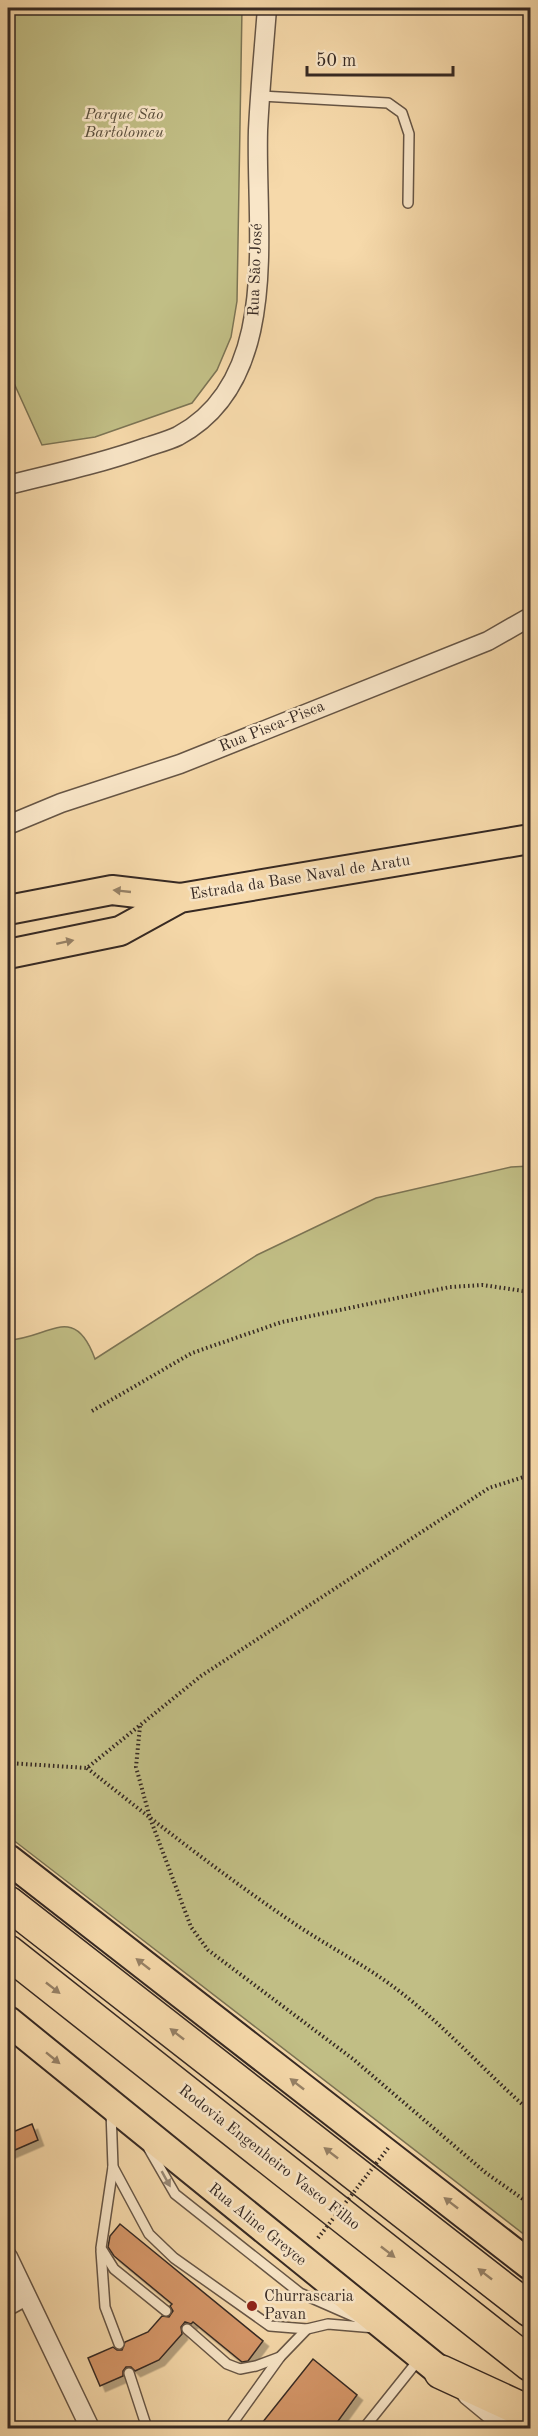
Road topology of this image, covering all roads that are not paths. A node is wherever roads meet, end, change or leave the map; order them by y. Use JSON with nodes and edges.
{"nodes":[{"id":1,"x":267,"y":8,"type":"edge"},
{"id":2,"x":261,"y":96,"type":"junction"},
{"id":3,"x":408,"y":203,"type":"dead end"},
{"id":4,"x":8,"y":485,"type":"edge"},
{"id":5,"x":531,"y":617,"type":"edge"},
{"id":6,"x":8,"y":825,"type":"edge"},
{"id":7,"x":531,"y":839,"type":"edge"},
{"id":8,"x":180,"y":898,"type":"junction"},
{"id":9,"x":8,"y":910,"type":"edge"},
{"id":10,"x":8,"y":954,"type":"edge"},
{"id":11,"x":8,"y":1859,"type":"edge"},
{"id":12,"x":8,"y":1903,"type":"edge"},
{"id":13,"x":8,"y":1952,"type":"edge"},
{"id":14,"x":8,"y":2021,"type":"edge"},
{"id":15,"x":111,"y":2105,"type":"junction"},
{"id":16,"x":113,"y":2167,"type":"junction"},
{"id":17,"x":101,"y":2248,"type":"junction"},
{"id":18,"x":8,"y":2257,"type":"edge"},
{"id":19,"x":531,"y":2265,"type":"edge"},
{"id":20,"x":26,"y":2296,"type":"junction"},
{"id":21,"x":8,"y":2306,"type":"edge"},
{"id":22,"x":531,"y":2310,"type":"edge"},
{"id":23,"x":166,"y":2312,"type":"dead end"},
{"id":24,"x":187,"y":2329,"type":"dead end"},
{"id":25,"x":307,"y":2329,"type":"junction"},
{"id":26,"x":380,"y":2329,"type":"junction"},
{"id":27,"x":119,"y":2344,"type":"dead end"},
{"id":28,"x":280,"y":2357,"type":"junction"},
{"id":29,"x":431,"y":2364,"type":"junction"},
{"id":30,"x":531,"y":2364,"type":"edge"},
{"id":31,"x":129,"y":2373,"type":"dead end"},
{"id":32,"x":531,"y":2413,"type":"edge"},
{"id":33,"x":90,"y":2428,"type":"edge"},
{"id":34,"x":147,"y":2428,"type":"edge"},
{"id":35,"x":229,"y":2428,"type":"edge"},
{"id":36,"x":364,"y":2428,"type":"edge"},
{"id":37,"x":507,"y":2428,"type":"edge"}],
"edges":[{"from":1,"to":2,"type":"street","name":"Rua São José"},
{"from":2,"to":3,"type":"lane"},
{"from":2,"to":4,"type":"street","name":"Rua São José"},
{"from":5,"to":6,"type":"street","name":"Rua Pisca-Pisca"},
{"from":7,"to":8,"type":"main road","name":"Estrada da Base Naval de Aratu"},
{"from":8,"to":9,"type":"main road","one_way":true},
{"from":10,"to":8,"type":"main road","name":"Estrada da Base Naval de Aratu","one_way":true},
{"from":19,"to":11,"type":"main road","one_way":true},
{"from":22,"to":12,"type":"highway","one_way":true},
{"from":13,"to":30,"type":"highway","name":"Rodovia Engenheiro Vasco Filho","one_way":true},
{"from":14,"to":15,"type":"main road","name":"Rua Aline Greyce","one_way":true},
{"from":15,"to":16,"type":"lane"},
{"from":15,"to":26,"type":"main road","name":"Rua Aline Greyce","one_way":true},
{"from":16,"to":17,"type":"lane"},
{"from":16,"to":25,"type":"lane"},
{"from":17,"to":23,"type":"lane"},
{"from":17,"to":27,"type":"lane"},
{"from":18,"to":20,"type":"street"},
{"from":20,"to":21,"type":"street"},
{"from":20,"to":33,"type":"street"},
{"from":24,"to":28,"type":"lane"},
{"from":25,"to":26,"type":"lane"},
{"from":25,"to":28,"type":"lane"},
{"from":26,"to":29,"type":"main road","name":"Rua Aline Greyce"},
{"from":28,"to":35,"type":"lane"},
{"from":29,"to":32,"type":"highway"},
{"from":29,"to":36,"type":"lane"},
{"from":29,"to":37,"type":"street","name":"Rua Aline Greyce"},
{"from":31,"to":34,"type":"lane"}]}
